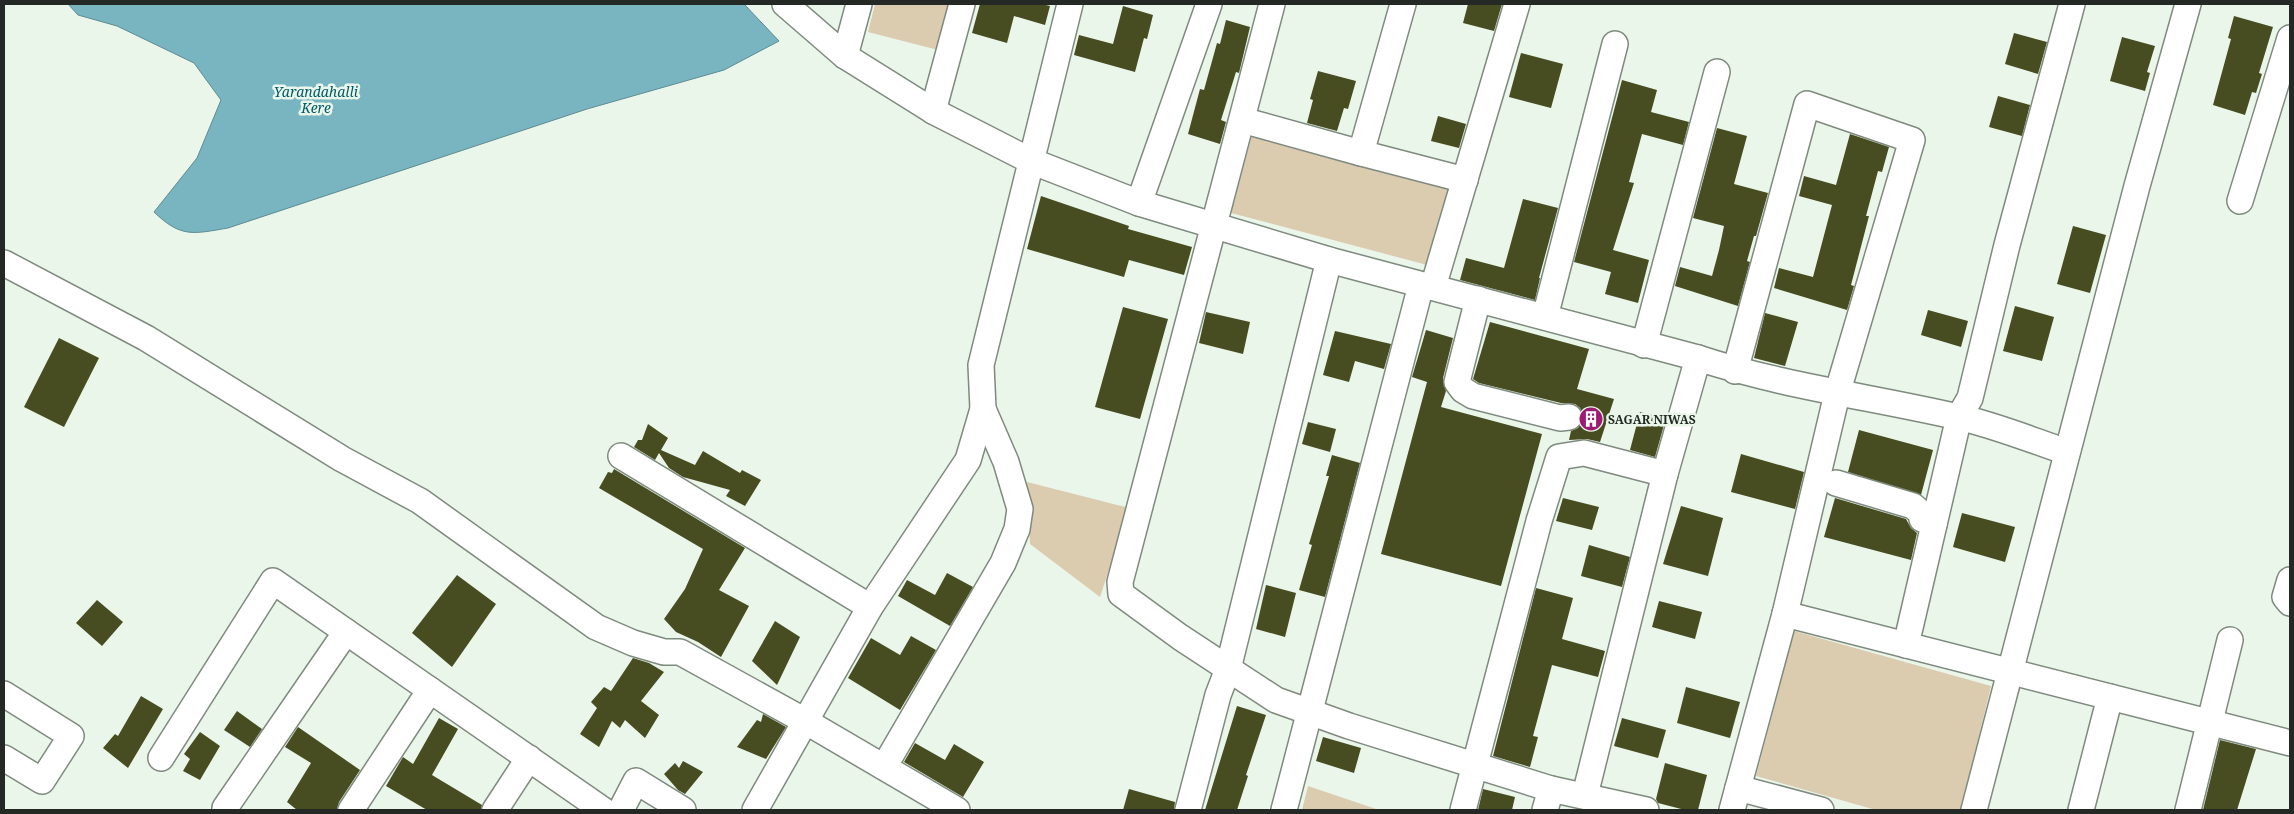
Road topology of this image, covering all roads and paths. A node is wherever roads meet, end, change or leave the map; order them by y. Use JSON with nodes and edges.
{"nodes":[{"id":1,"x":785,"y":4,"type":"edge"},
{"id":2,"x":858,"y":4,"type":"edge"},
{"id":3,"x":962,"y":4,"type":"edge"},
{"id":4,"x":1070,"y":4,"type":"edge"},
{"id":5,"x":1208,"y":4,"type":"edge"},
{"id":6,"x":1272,"y":4,"type":"edge"},
{"id":7,"x":1403,"y":4,"type":"edge"},
{"id":8,"x":1517,"y":4,"type":"edge"},
{"id":9,"x":2072,"y":4,"type":"edge"},
{"id":10,"x":2188,"y":4,"type":"edge"},
{"id":11,"x":2290,"y":38,"type":"edge"},
{"id":12,"x":1615,"y":44,"type":"dead end"},
{"id":13,"x":846,"y":56,"type":"junction"},
{"id":14,"x":1717,"y":72,"type":"dead end"},
{"id":15,"x":933,"y":111,"type":"junction"},
{"id":16,"x":1242,"y":120,"type":"junction"},
{"id":17,"x":1361,"y":153,"type":"junction"},
{"id":18,"x":1031,"y":161,"type":"junction"},
{"id":19,"x":1465,"y":180,"type":"junction"},
{"id":20,"x":2240,"y":201,"type":"dead end"},
{"id":21,"x":1139,"y":203,"type":"junction"},
{"id":22,"x":1214,"y":227,"type":"junction"},
{"id":23,"x":1329,"y":260,"type":"junction"},
{"id":24,"x":4,"y":263,"type":"edge"},
{"id":25,"x":1427,"y":286,"type":"junction"},
{"id":26,"x":1478,"y":299,"type":"junction"},
{"id":27,"x":1545,"y":317,"type":"junction"},
{"id":28,"x":1644,"y":345,"type":"junction"},
{"id":29,"x":1698,"y":358,"type":"junction"},
{"id":30,"x":1735,"y":371,"type":"junction"},
{"id":31,"x":1837,"y":394,"type":"junction"},
{"id":32,"x":983,"y":409,"type":"junction"},
{"id":33,"x":1570,"y":417,"type":"dead end"},
{"id":34,"x":1959,"y":417,"type":"junction"},
{"id":35,"x":2067,"y":452,"type":"junction"},
{"id":36,"x":620,"y":456,"type":"dead end"},
{"id":37,"x":1665,"y":474,"type":"junction"},
{"id":38,"x":1836,"y":483,"type":"dead end"},
{"id":39,"x":1934,"y":524,"type":"junction"},
{"id":40,"x":2290,"y":580,"type":"edge"},
{"id":41,"x":2290,"y":603,"type":"edge"},
{"id":42,"x":870,"y":607,"type":"junction"},
{"id":43,"x":1785,"y":614,"type":"junction"},
{"id":44,"x":346,"y":632,"type":"junction"},
{"id":45,"x":2230,"y":640,"type":"dead end"},
{"id":46,"x":1906,"y":645,"type":"junction"},
{"id":47,"x":1228,"y":669,"type":"junction"},
{"id":48,"x":2009,"y":671,"type":"junction"},
{"id":49,"x":430,"y":690,"type":"junction"},
{"id":50,"x":4,"y":694,"type":"edge"},
{"id":51,"x":2110,"y":697,"type":"junction"},
{"id":52,"x":1309,"y":712,"type":"junction"},
{"id":53,"x":805,"y":721,"type":"junction"},
{"id":54,"x":2210,"y":722,"type":"junction"},
{"id":55,"x":2290,"y":743,"type":"edge"},
{"id":56,"x":4,"y":758,"type":"edge"},
{"id":57,"x":161,"y":758,"type":"dead end"},
{"id":58,"x":528,"y":758,"type":"junction"},
{"id":59,"x":1475,"y":765,"type":"junction"},
{"id":60,"x":884,"y":767,"type":"junction"},
{"id":61,"x":1585,"y":795,"type":"junction"},
{"id":62,"x":1548,"y":799,"type":"edge"},
{"id":63,"x":1735,"y":799,"type":"edge"},
{"id":64,"x":225,"y":808,"type":"dead end"},
{"id":65,"x":351,"y":810,"type":"edge"},
{"id":66,"x":495,"y":810,"type":"edge"},
{"id":67,"x":604,"y":810,"type":"edge"},
{"id":68,"x":621,"y":810,"type":"edge"},
{"id":69,"x":683,"y":810,"type":"edge"},
{"id":70,"x":755,"y":810,"type":"edge"},
{"id":71,"x":958,"y":810,"type":"edge"},
{"id":72,"x":1188,"y":810,"type":"edge"},
{"id":73,"x":1284,"y":810,"type":"edge"},
{"id":74,"x":1463,"y":810,"type":"edge"},
{"id":75,"x":1640,"y":810,"type":"edge"},
{"id":76,"x":1821,"y":810,"type":"edge"},
{"id":77,"x":1974,"y":810,"type":"edge"},
{"id":78,"x":2081,"y":810,"type":"edge"},
{"id":79,"x":2188,"y":810,"type":"edge"}],
"edges":[{"from":1,"to":13,"type":"street"},
{"from":2,"to":13,"type":"street"},
{"from":3,"to":15,"type":"street"},
{"from":4,"to":18,"type":"street"},
{"from":5,"to":21,"type":"street"},
{"from":6,"to":16,"type":"street"},
{"from":7,"to":17,"type":"street"},
{"from":8,"to":19,"type":"street"},
{"from":9,"to":34,"type":"street"},
{"from":10,"to":35,"type":"street"},
{"from":11,"to":20,"type":"street"},
{"from":12,"to":27,"type":"street"},
{"from":13,"to":15,"type":"street"},
{"from":14,"to":28,"type":"street"},
{"from":15,"to":18,"type":"street"},
{"from":16,"to":17,"type":"street"},
{"from":16,"to":22,"type":"street"},
{"from":17,"to":19,"type":"street"},
{"from":18,"to":21,"type":"street"},
{"from":18,"to":32,"type":"street"},
{"from":19,"to":25,"type":"street"},
{"from":21,"to":22,"type":"street"},
{"from":22,"to":23,"type":"street"},
{"from":22,"to":47,"type":"street"},
{"from":23,"to":25,"type":"street"},
{"from":23,"to":47,"type":"street"},
{"from":24,"to":53,"type":"street"},
{"from":25,"to":26,"type":"street"},
{"from":25,"to":52,"type":"street"},
{"from":26,"to":27,"type":"street"},
{"from":26,"to":33,"type":"street"},
{"from":27,"to":28,"type":"street"},
{"from":28,"to":29,"type":"street"},
{"from":29,"to":30,"type":"street"},
{"from":29,"to":37,"type":"street"},
{"from":30,"to":31,"type":"street"},
{"from":30,"to":31,"type":"street"},
{"from":31,"to":34,"type":"street"},
{"from":31,"to":43,"type":"street"},
{"from":32,"to":42,"type":"street"},
{"from":32,"to":60,"type":"street"},
{"from":34,"to":35,"type":"street"},
{"from":34,"to":39,"type":"street"},
{"from":35,"to":48,"type":"street"},
{"from":36,"to":42,"type":"street"},
{"from":37,"to":59,"type":"street"},
{"from":37,"to":61,"type":"street"},
{"from":38,"to":39,"type":"street"},
{"from":39,"to":46,"type":"street"},
{"from":40,"to":41,"type":"street"},
{"from":42,"to":53,"type":"street"},
{"from":43,"to":46,"type":"street"},
{"from":43,"to":63,"type":"street"},
{"from":44,"to":49,"type":"street"},
{"from":44,"to":57,"type":"street"},
{"from":44,"to":64,"type":"street"},
{"from":45,"to":54,"type":"street"},
{"from":46,"to":48,"type":"street"},
{"from":47,"to":52,"type":"street"},
{"from":47,"to":72,"type":"street"},
{"from":48,"to":51,"type":"street"},
{"from":48,"to":77,"type":"street"},
{"from":49,"to":58,"type":"street"},
{"from":49,"to":65,"type":"street"},
{"from":50,"to":56,"type":"street"},
{"from":51,"to":54,"type":"street"},
{"from":51,"to":78,"type":"street"},
{"from":52,"to":59,"type":"street"},
{"from":52,"to":73,"type":"street"},
{"from":53,"to":60,"type":"street"},
{"from":53,"to":70,"type":"street"},
{"from":54,"to":55,"type":"street"},
{"from":54,"to":79,"type":"street"},
{"from":58,"to":66,"type":"street"},
{"from":58,"to":67,"type":"street"},
{"from":59,"to":62,"type":"street"},
{"from":59,"to":74,"type":"street"},
{"from":60,"to":71,"type":"street"},
{"from":61,"to":62,"type":"street"},
{"from":61,"to":75,"type":"street"},
{"from":63,"to":76,"type":"street"},
{"from":68,"to":69,"type":"street"}]}
